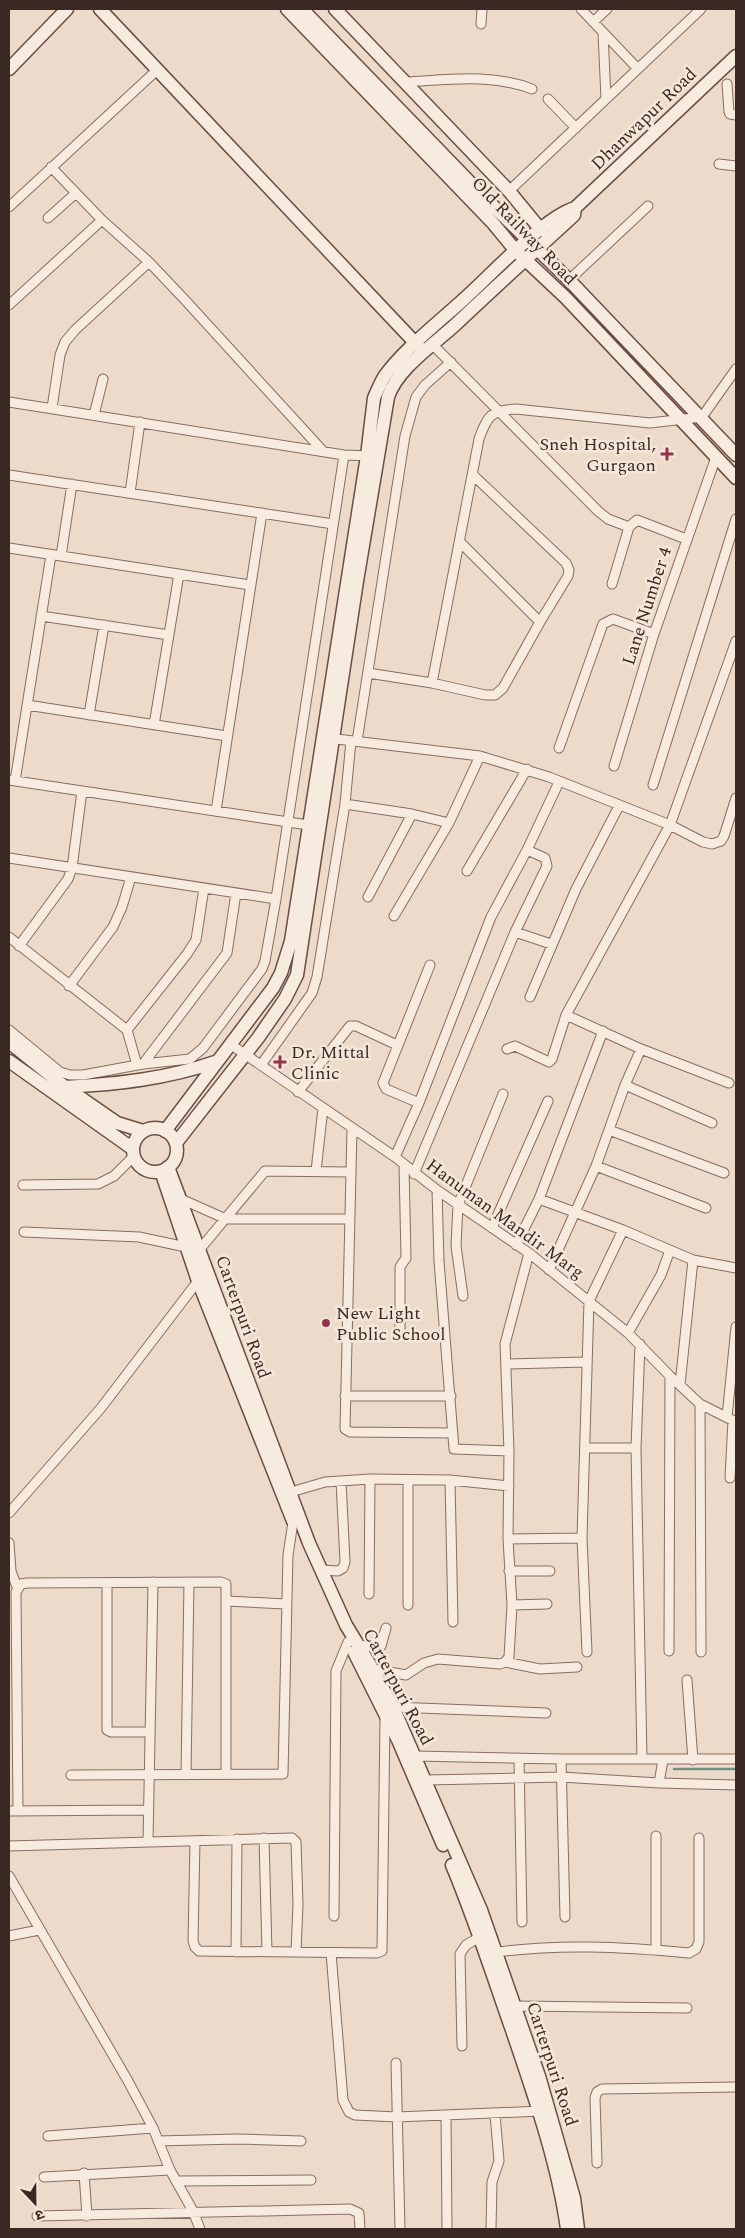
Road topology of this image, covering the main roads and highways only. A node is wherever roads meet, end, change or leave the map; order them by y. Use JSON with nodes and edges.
{"nodes":[{"id":1,"x":67,"y":9,"type":"edge"},
{"id":2,"x":100,"y":9,"type":"edge"},
{"id":3,"x":287,"y":9,"type":"edge"},
{"id":4,"x":302,"y":9,"type":"edge"},
{"id":5,"x":335,"y":9,"type":"edge"},
{"id":6,"x":736,"y":56,"type":"edge"},
{"id":7,"x":9,"y":69,"type":"edge"},
{"id":8,"x":513,"y":195,"type":"junction"},
{"id":9,"x":575,"y":208,"type":"junction"},
{"id":10,"x":501,"y":213,"type":"junction"},
{"id":11,"x":541,"y":230,"type":"junction"},
{"id":12,"x":528,"y":240,"type":"junction"},
{"id":13,"x":538,"y":249,"type":"junction"},
{"id":14,"x":516,"y":251,"type":"junction"},
{"id":15,"x":525,"y":260,"type":"junction"},
{"id":16,"x":424,"y":347,"type":"junction"},
{"id":17,"x":736,"y":455,"type":"edge"},
{"id":18,"x":736,"y":478,"type":"edge"},
{"id":19,"x":315,"y":826,"type":"junction"},
{"id":20,"x":9,"y":1042,"type":"edge"},
{"id":21,"x":9,"y":1061,"type":"edge"},
{"id":22,"x":215,"y":1062,"type":"junction"},
{"id":23,"x":65,"y":1087,"type":"junction"},
{"id":24,"x":165,"y":1130,"type":"junction"},
{"id":25,"x":143,"y":1131,"type":"junction"},
{"id":26,"x":176,"y":1143,"type":"junction"},
{"id":27,"x":133,"y":1153,"type":"junction"},
{"id":28,"x":165,"y":1169,"type":"junction"},
{"id":29,"x":353,"y":1643,"type":"junction"},
{"id":30,"x":388,"y":1706,"type":"junction"},
{"id":31,"x":410,"y":1757,"type":"junction"},
{"id":32,"x":491,"y":1953,"type":"junction"},
{"id":33,"x":544,"y":2111,"type":"junction"},
{"id":34,"x":567,"y":2229,"type":"edge"},
{"id":35,"x":578,"y":2229,"type":"edge"}],
"edges":[{"from":1,"to":7,"type":"main road"},
{"from":2,"to":16,"type":"main road"},
{"from":3,"to":14,"type":"main road","name":"Old Railway Road"},
{"from":4,"to":10,"type":"main road","name":"Old Railway Road"},
{"from":5,"to":8,"type":"main road"},
{"from":6,"to":9,"type":"main road","name":"Dhanwapur Road"},
{"from":8,"to":10,"type":"main road"},
{"from":8,"to":11,"type":"main road"},
{"from":9,"to":11,"type":"main road","name":"Dhanwapur Road"},
{"from":9,"to":13,"type":"main road","name":"Dhanwapur Road"},
{"from":10,"to":12,"type":"main road","name":"Old Railway Road"},
{"from":11,"to":12,"type":"main road","name":"Dhanwapur Road"},
{"from":12,"to":13,"type":"main road","name":"Old Railway Road"},
{"from":12,"to":14,"type":"main road","name":"Dhanwapur Road"},
{"from":13,"to":15,"type":"main road","name":"Dhanwapur Road"},
{"from":13,"to":17,"type":"main road","name":"Old Railway Road"},
{"from":14,"to":15,"type":"main road","name":"Old Railway Road"},
{"from":14,"to":16,"type":"main road","name":"Dhanwapur Road"},
{"from":15,"to":16,"type":"main road","name":"Dhanwapur Road"},
{"from":15,"to":18,"type":"main road","name":"Old Railway Road"},
{"from":16,"to":19,"type":"main road"},
{"from":19,"to":22,"type":"main road"},
{"from":19,"to":26,"type":"main road"},
{"from":20,"to":23,"type":"main road"},
{"from":21,"to":27,"type":"main road"},
{"from":22,"to":23,"type":"main road"},
{"from":22,"to":24,"type":"main road"},
{"from":23,"to":25,"type":"main road"},
{"from":24,"to":25,"type":"main road"},
{"from":24,"to":26,"type":"main road"},
{"from":25,"to":27,"type":"main road"},
{"from":26,"to":28,"type":"main road"},
{"from":27,"to":28,"type":"main road"},
{"from":28,"to":29,"type":"main road","name":"Carterpuri Road"},
{"from":28,"to":29,"type":"main road","name":"Carterpuri Road"},
{"from":29,"to":30,"type":"main road","name":"Carterpuri Road"},
{"from":29,"to":30,"type":"main road","name":"Carterpuri Road"},
{"from":30,"to":31,"type":"main road","name":"Carterpuri Road"},
{"from":31,"to":32,"type":"main road","name":"Carterpuri Road"},
{"from":31,"to":32,"type":"main road","name":"Carterpuri Road"},
{"from":32,"to":33,"type":"main road","name":"Carterpuri Road"},
{"from":33,"to":34,"type":"main road","name":"Carterpuri Road"},
{"from":33,"to":35,"type":"main road","name":"Carterpuri Road"}]}
